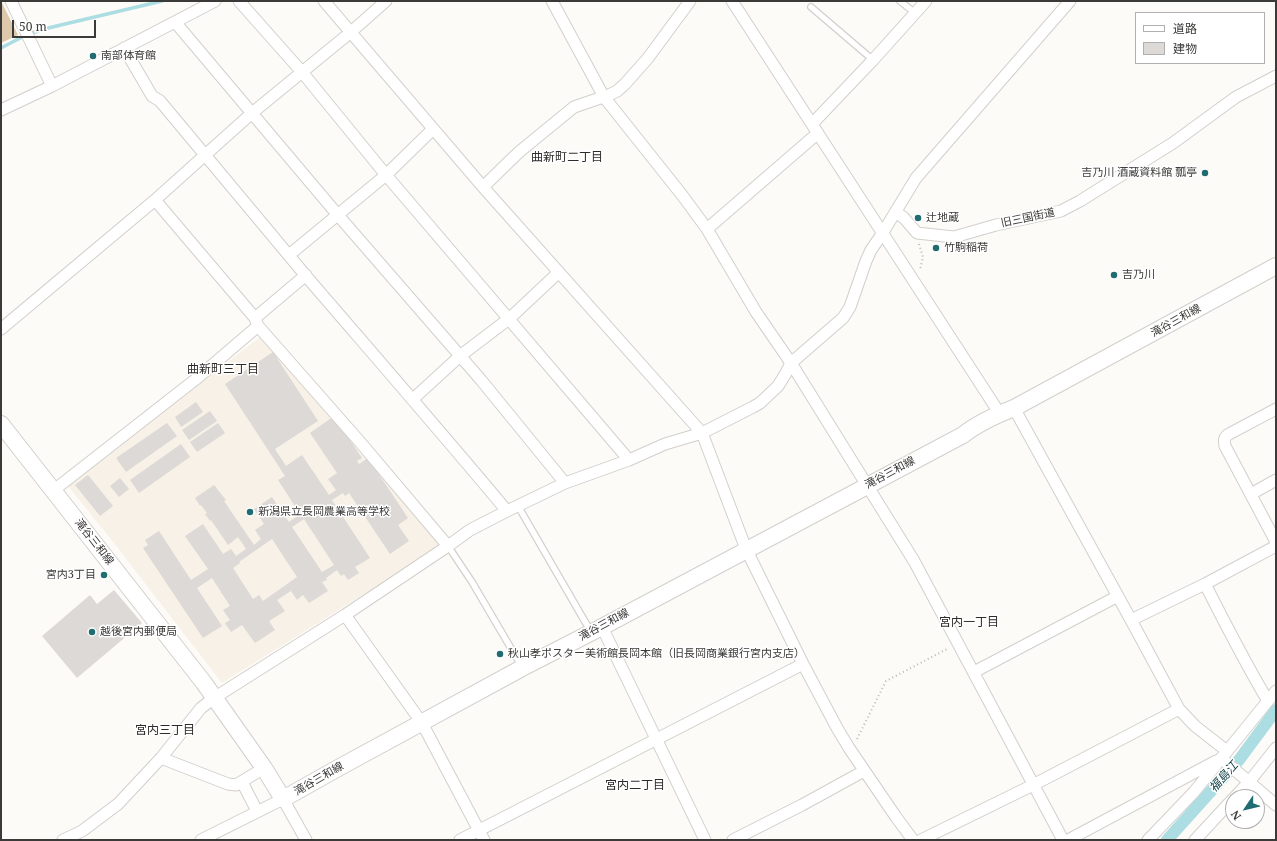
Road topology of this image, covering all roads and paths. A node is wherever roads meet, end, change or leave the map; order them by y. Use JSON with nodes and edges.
{"nodes":[{"id":1,"x":11,"y":1,"type":"edge"},
{"id":2,"x":215,"y":1,"type":"edge"},
{"id":3,"x":239,"y":1,"type":"edge"},
{"id":4,"x":324,"y":1,"type":"edge"},
{"id":5,"x":386,"y":1,"type":"edge"},
{"id":6,"x":552,"y":1,"type":"edge"},
{"id":7,"x":690,"y":1,"type":"edge"},
{"id":8,"x":732,"y":1,"type":"edge"},
{"id":9,"x":900,"y":1,"type":"edge"},
{"id":10,"x":926,"y":1,"type":"edge"},
{"id":11,"x":1070,"y":1,"type":"edge"},
{"id":12,"x":811,"y":7,"type":"dead end"},
{"id":13,"x":915,"y":13,"type":"junction"},
{"id":14,"x":175,"y":22,"type":"junction"},
{"id":15,"x":351,"y":32,"type":"junction"},
{"id":16,"x":124,"y":48,"type":"junction"},
{"id":17,"x":873,"y":60,"type":"junction"},
{"id":18,"x":302,"y":72,"type":"junction"},
{"id":19,"x":1276,"y":76,"type":"edge"},
{"id":20,"x":52,"y":86,"type":"junction"},
{"id":21,"x":604,"y":97,"type":"junction"},
{"id":22,"x":1,"y":110,"type":"edge"},
{"id":23,"x":252,"y":113,"type":"junction"},
{"id":24,"x":433,"y":129,"type":"junction"},
{"id":25,"x":815,"y":129,"type":"junction"},
{"id":26,"x":206,"y":155,"type":"junction"},
{"id":27,"x":386,"y":175,"type":"junction"},
{"id":28,"x":483,"y":187,"type":"junction"},
{"id":29,"x":155,"y":200,"type":"junction"},
{"id":30,"x":896,"y":212,"type":"junction"},
{"id":31,"x":337,"y":214,"type":"junction"},
{"id":32,"x":707,"y":229,"type":"junction"},
{"id":33,"x":917,"y":233,"type":"junction"},
{"id":34,"x":882,"y":234,"type":"junction"},
{"id":35,"x":289,"y":255,"type":"junction"},
{"id":36,"x":1276,"y":266,"type":"edge"},
{"id":37,"x":559,"y":272,"type":"junction"},
{"id":38,"x":306,"y":275,"type":"junction"},
{"id":39,"x":914,"y":284,"type":"junction"},
{"id":40,"x":510,"y":318,"type":"junction"},
{"id":41,"x":257,"y":322,"type":"junction"},
{"id":42,"x":1,"y":329,"type":"edge"},
{"id":43,"x":460,"y":356,"type":"junction"},
{"id":44,"x":791,"y":363,"type":"junction"},
{"id":45,"x":413,"y":399,"type":"junction"},
{"id":46,"x":1276,"y":409,"type":"edge"},
{"id":47,"x":1007,"y":411,"type":"junction"},
{"id":48,"x":1,"y":424,"type":"edge"},
{"id":49,"x":702,"y":433,"type":"junction"},
{"id":50,"x":629,"y":460,"type":"junction"},
{"id":51,"x":1276,"y":480,"type":"edge"},
{"id":52,"x":565,"y":483,"type":"junction"},
{"id":53,"x":866,"y":486,"type":"junction"},
{"id":54,"x":54,"y":490,"type":"junction"},
{"id":55,"x":1251,"y":494,"type":"junction"},
{"id":56,"x":518,"y":506,"type":"junction"},
{"id":57,"x":507,"y":510,"type":"junction"},
{"id":58,"x":1276,"y":542,"type":"edge"},
{"id":59,"x":448,"y":546,"type":"junction"},
{"id":60,"x":1276,"y":546,"type":"edge"},
{"id":61,"x":746,"y":549,"type":"junction"},
{"id":62,"x":1206,"y":584,"type":"junction"},
{"id":63,"x":1118,"y":596,"type":"junction"},
{"id":64,"x":345,"y":615,"type":"junction"},
{"id":65,"x":1131,"y":620,"type":"junction"},
{"id":66,"x":596,"y":630,"type":"junction"},
{"id":67,"x":958,"y":644,"type":"junction"},
{"id":68,"x":803,"y":664,"type":"junction"},
{"id":69,"x":522,"y":668,"type":"junction"},
{"id":70,"x":974,"y":672,"type":"junction"},
{"id":71,"x":1276,"y":692,"type":"edge"},
{"id":72,"x":214,"y":698,"type":"junction"},
{"id":73,"x":1268,"y":701,"type":"junction"},
{"id":74,"x":1179,"y":709,"type":"junction"},
{"id":75,"x":422,"y":723,"type":"junction"},
{"id":76,"x":656,"y":740,"type":"junction"},
{"id":77,"x":1276,"y":748,"type":"edge"},
{"id":78,"x":850,"y":751,"type":"junction"},
{"id":79,"x":1224,"y":757,"type":"junction"},
{"id":80,"x":161,"y":758,"type":"junction"},
{"id":81,"x":264,"y":768,"type":"junction"},
{"id":82,"x":864,"y":771,"type":"junction"},
{"id":83,"x":1246,"y":780,"type":"junction"},
{"id":84,"x":242,"y":782,"type":"junction"},
{"id":85,"x":1033,"y":785,"type":"junction"},
{"id":86,"x":1240,"y":789,"type":"edge"},
{"id":87,"x":284,"y":799,"type":"junction"},
{"id":88,"x":1276,"y":805,"type":"edge"},
{"id":89,"x":1225,"y":808,"type":"edge"},
{"id":90,"x":257,"y":812,"type":"junction"},
{"id":91,"x":482,"y":835,"type":"edge"},
{"id":92,"x":64,"y":840,"type":"edge"},
{"id":93,"x":201,"y":840,"type":"edge"},
{"id":94,"x":306,"y":840,"type":"edge"},
{"id":95,"x":460,"y":840,"type":"edge"},
{"id":96,"x":706,"y":840,"type":"edge"},
{"id":97,"x":733,"y":840,"type":"edge"},
{"id":98,"x":913,"y":840,"type":"edge"},
{"id":99,"x":921,"y":840,"type":"edge"},
{"id":100,"x":1063,"y":840,"type":"edge"},
{"id":101,"x":1068,"y":840,"type":"edge"},
{"id":102,"x":1148,"y":840,"type":"edge"},
{"id":103,"x":1195,"y":840,"type":"edge"}],
"edges":[{"from":1,"to":20,"type":"street"},
{"from":2,"to":14,"type":"street"},
{"from":3,"to":18,"type":"street"},
{"from":4,"to":15,"type":"street"},
{"from":5,"to":15,"type":"street"},
{"from":6,"to":21,"type":"street"},
{"from":7,"to":21,"type":"street"},
{"from":8,"to":25,"type":"street"},
{"from":9,"to":13,"type":"lane"},
{"from":10,"to":13,"type":"street"},
{"from":11,"to":30,"type":"street"},
{"from":12,"to":17,"type":"lane"},
{"from":13,"to":17,"type":"street"},
{"from":14,"to":16,"type":"street"},
{"from":14,"to":23,"type":"street"},
{"from":15,"to":18,"type":"street"},
{"from":15,"to":24,"type":"street"},
{"from":16,"to":20,"type":"street"},
{"from":16,"to":26,"type":"street"},
{"from":17,"to":25,"type":"street"},
{"from":18,"to":23,"type":"street"},
{"from":18,"to":27,"type":"street"},
{"from":19,"to":33,"type":"street","name":"旧三国街道"},
{"from":20,"to":22,"type":"street"},
{"from":21,"to":28,"type":"street"},
{"from":21,"to":32,"type":"street"},
{"from":23,"to":26,"type":"street"},
{"from":23,"to":31,"type":"street"},
{"from":24,"to":27,"type":"street"},
{"from":24,"to":28,"type":"street"},
{"from":25,"to":32,"type":"street"},
{"from":25,"to":34,"type":"street"},
{"from":26,"to":29,"type":"street"},
{"from":26,"to":35,"type":"street"},
{"from":27,"to":31,"type":"street"},
{"from":27,"to":40,"type":"street"},
{"from":28,"to":37,"type":"street"},
{"from":29,"to":41,"type":"street"},
{"from":29,"to":42,"type":"street"},
{"from":30,"to":33,"type":"street"},
{"from":30,"to":34,"type":"street"},
{"from":31,"to":35,"type":"street"},
{"from":31,"to":43,"type":"street"},
{"from":32,"to":44,"type":"street"},
{"from":33,"to":39,"type":"path"},
{"from":34,"to":39,"type":"street"},
{"from":34,"to":44,"type":"street"},
{"from":35,"to":38,"type":"street"},
{"from":36,"to":47,"type":"main road","name":"滝谷三和線"},
{"from":37,"to":40,"type":"street"},
{"from":37,"to":49,"type":"street"},
{"from":38,"to":41,"type":"street"},
{"from":38,"to":45,"type":"street"},
{"from":39,"to":47,"type":"street"},
{"from":40,"to":43,"type":"street"},
{"from":40,"to":50,"type":"street"},
{"from":41,"to":54,"type":"street"},
{"from":41,"to":59,"type":"street"},
{"from":43,"to":45,"type":"street"},
{"from":43,"to":52,"type":"street"},
{"from":44,"to":49,"type":"street"},
{"from":44,"to":53,"type":"street"},
{"from":45,"to":57,"type":"street"},
{"from":46,"to":55,"type":"street"},
{"from":47,"to":53,"type":"main road","name":"滝谷三和線"},
{"from":47,"to":63,"type":"street"},
{"from":48,"to":54,"type":"main road","name":"滝谷三和線"},
{"from":49,"to":50,"type":"street"},
{"from":49,"to":61,"type":"street"},
{"from":50,"to":52,"type":"street"},
{"from":51,"to":55,"type":"street"},
{"from":52,"to":56,"type":"street"},
{"from":53,"to":61,"type":"main road","name":"滝谷三和線"},
{"from":53,"to":67,"type":"street"},
{"from":54,"to":72,"type":"main road","name":"滝谷三和線"},
{"from":55,"to":58,"type":"street"},
{"from":56,"to":57,"type":"street"},
{"from":56,"to":66,"type":"lane"},
{"from":57,"to":59,"type":"street"},
{"from":59,"to":64,"type":"street"},
{"from":59,"to":69,"type":"lane"},
{"from":60,"to":62,"type":"street"},
{"from":61,"to":66,"type":"main road","name":"滝谷三和線"},
{"from":61,"to":68,"type":"street"},
{"from":62,"to":65,"type":"street"},
{"from":62,"to":73,"type":"street"},
{"from":63,"to":65,"type":"street"},
{"from":63,"to":70,"type":"street"},
{"from":64,"to":72,"type":"street"},
{"from":64,"to":75,"type":"street"},
{"from":65,"to":74,"type":"street"},
{"from":66,"to":69,"type":"main road","name":"滝谷三和線"},
{"from":66,"to":76,"type":"street"},
{"from":67,"to":70,"type":"street"},
{"from":67,"to":78,"type":"path"},
{"from":68,"to":76,"type":"street"},
{"from":68,"to":78,"type":"street"},
{"from":69,"to":75,"type":"main road","name":"滝谷三和線"},
{"from":70,"to":85,"type":"street"},
{"from":71,"to":73,"type":"street"},
{"from":72,"to":80,"type":"street"},
{"from":72,"to":81,"type":"main road","name":"滝谷三和線"},
{"from":73,"to":79,"type":"street"},
{"from":74,"to":79,"type":"street"},
{"from":74,"to":85,"type":"street"},
{"from":75,"to":87,"type":"main road","name":"滝谷三和線"},
{"from":75,"to":91,"type":"street"},
{"from":76,"to":91,"type":"street"},
{"from":76,"to":96,"type":"street"},
{"from":77,"to":83,"type":"street"},
{"from":78,"to":82,"type":"street"},
{"from":79,"to":83,"type":"street"},
{"from":79,"to":101,"type":"street"},
{"from":79,"to":102,"type":"street"},
{"from":80,"to":84,"type":"street"},
{"from":80,"to":92,"type":"street"},
{"from":81,"to":84,"type":"street"},
{"from":81,"to":87,"type":"main road","name":"滝谷三和線"},
{"from":82,"to":97,"type":"street"},
{"from":82,"to":98,"type":"street"},
{"from":83,"to":86,"type":"street"},
{"from":83,"to":88,"type":"street"},
{"from":84,"to":90,"type":"street"},
{"from":85,"to":99,"type":"street"},
{"from":85,"to":100,"type":"street"},
{"from":87,"to":90,"type":"street"},
{"from":87,"to":94,"type":"street"},
{"from":89,"to":103,"type":"street"},
{"from":90,"to":93,"type":"street"},
{"from":91,"to":95,"type":"street"}]}
